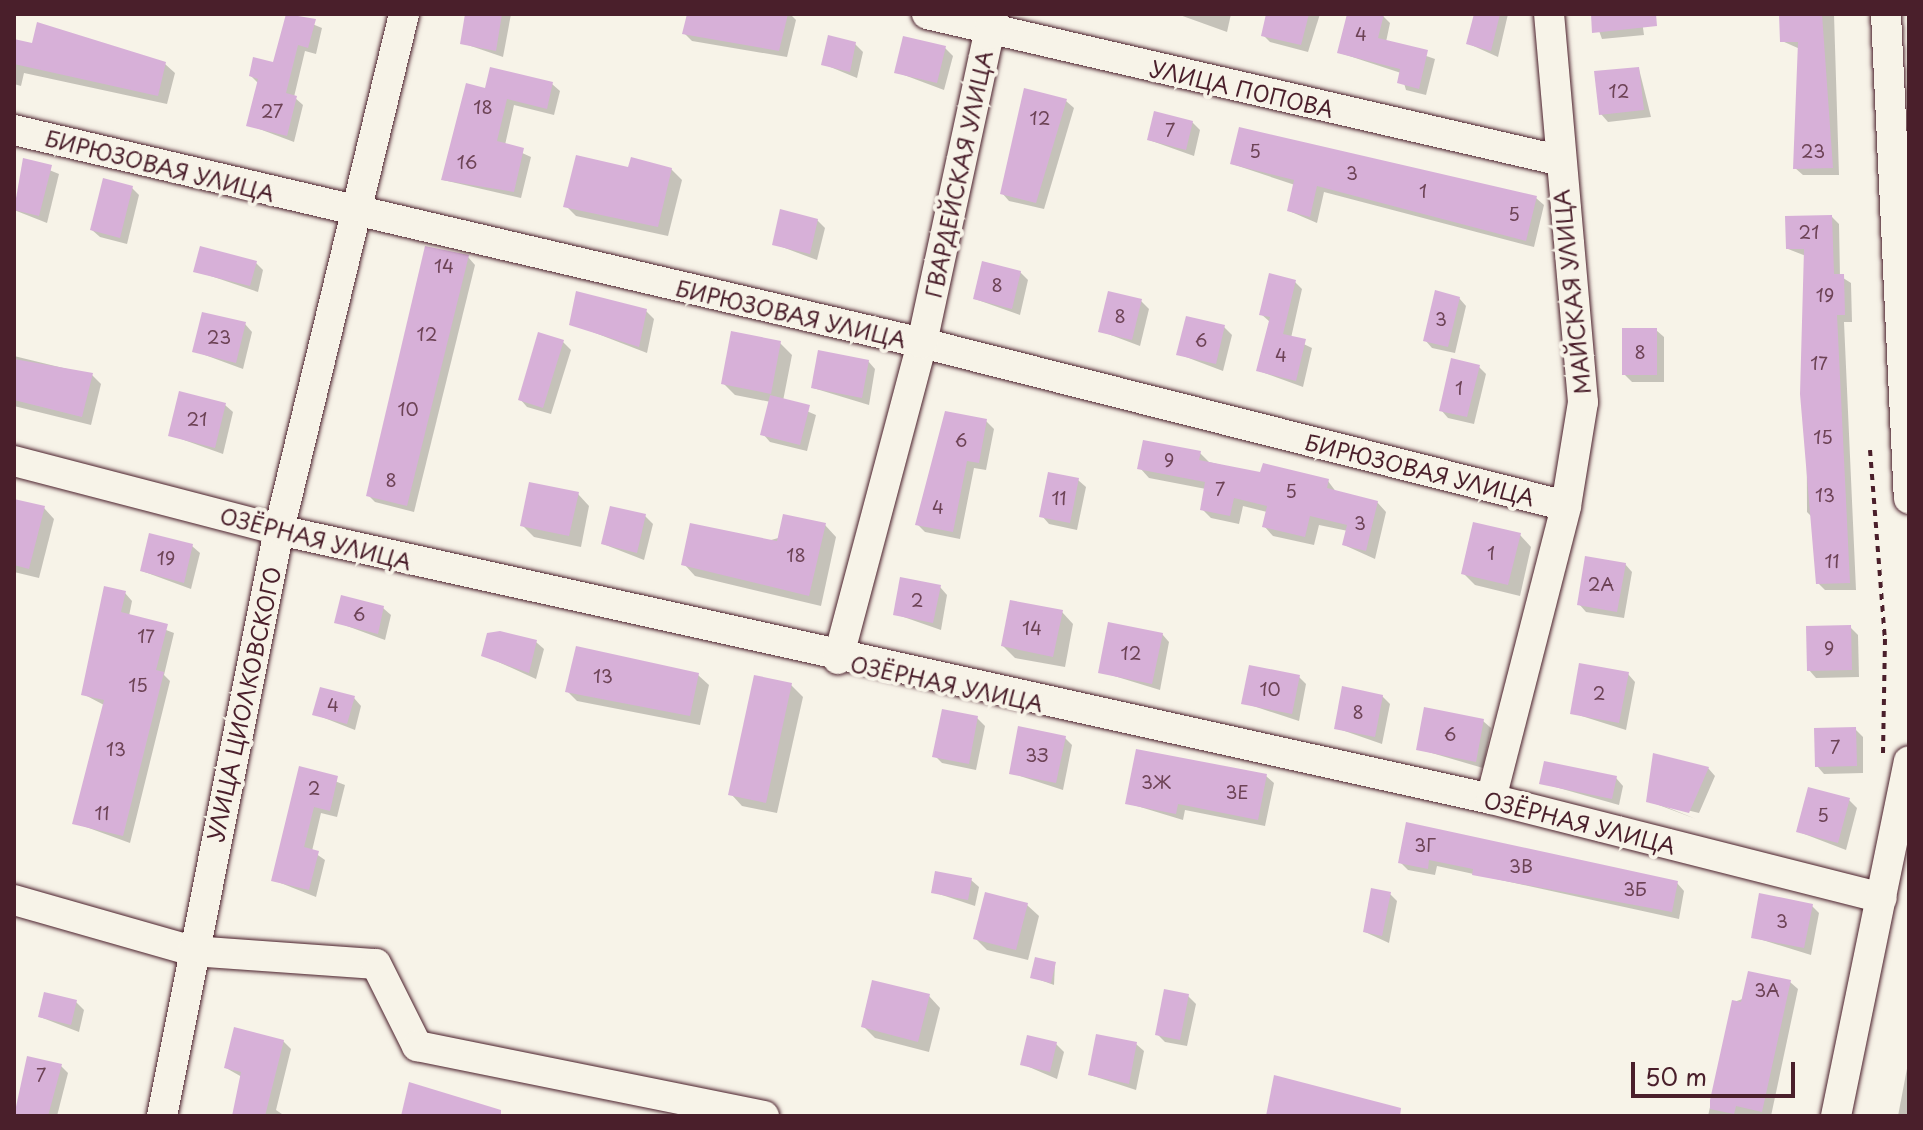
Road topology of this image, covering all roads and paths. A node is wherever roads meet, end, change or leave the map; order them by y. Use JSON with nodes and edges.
{"nodes":[{"id":1,"x":404,"y":14,"type":"edge"},
{"id":2,"x":927,"y":14,"type":"edge"},
{"id":3,"x":1549,"y":14,"type":"edge"},
{"id":4,"x":1886,"y":14,"type":"edge"},
{"id":5,"x":991,"y":22,"type":"edge"},
{"id":6,"x":14,"y":130,"type":"edge"},
{"id":7,"x":1558,"y":160,"type":"junction"},
{"id":8,"x":357,"y":213,"type":"junction"},
{"id":9,"x":922,"y":343,"type":"junction"},
{"id":10,"x":1870,"y":450,"type":"dead end"},
{"id":11,"x":14,"y":461,"type":"edge"},
{"id":12,"x":1909,"y":498,"type":"edge"},
{"id":13,"x":1566,"y":506,"type":"junction"},
{"id":14,"x":279,"y":530,"type":"junction"},
{"id":15,"x":838,"y":659,"type":"junction"},
{"id":16,"x":1896,"y":761,"type":"edge"},
{"id":17,"x":1491,"y":799,"type":"junction"},
{"id":18,"x":1882,"y":898,"type":"junction"},
{"id":19,"x":14,"y":900,"type":"edge"},
{"id":20,"x":193,"y":951,"type":"junction"},
{"id":21,"x":162,"y":1116,"type":"edge"},
{"id":22,"x":764,"y":1116,"type":"edge"},
{"id":23,"x":1836,"y":1116,"type":"edge"}],
"edges":[{"from":1,"to":8,"type":"street","name":"УЛИЦА ЦИОЛКОВСКОГО"},
{"from":2,"to":5,"type":"street","name":"УЛИЦА ПОПОВА"},
{"from":3,"to":7,"type":"street","name":"МАЙСКАЯ УЛИЦА"},
{"from":4,"to":12,"type":"street"},
{"from":5,"to":7,"type":"street","name":"УЛИЦА ПОПОВА"},
{"from":5,"to":9,"type":"street","name":"ГВАРДЕЙСКАЯ УЛИЦА"},
{"from":6,"to":8,"type":"street","name":"БИРЮЗОВАЯ УЛИЦА"},
{"from":7,"to":13,"type":"street","name":"МАЙСКАЯ УЛИЦА"},
{"from":8,"to":9,"type":"street","name":"БИРЮЗОВАЯ УЛИЦА"},
{"from":8,"to":14,"type":"street","name":"УЛИЦА ЦИОЛКОВСКОГО"},
{"from":9,"to":13,"type":"street","name":"БИРЮЗОВАЯ УЛИЦА"},
{"from":9,"to":15,"type":"street","name":"ГВАРДЕЙСКАЯ УЛИЦА"},
{"from":10,"to":16,"type":"path"},
{"from":11,"to":14,"type":"street","name":"ОЗЁРНАЯ УЛИЦА"},
{"from":13,"to":17,"type":"street","name":"МАЙСКАЯ УЛИЦА"},
{"from":14,"to":15,"type":"street","name":"ОЗЁРНАЯ УЛИЦА"},
{"from":14,"to":20,"type":"street","name":"УЛИЦА ЦИОЛКОВСКОГО"},
{"from":15,"to":17,"type":"street","name":"ОЗЁРНАЯ УЛИЦА"},
{"from":16,"to":18,"type":"street"},
{"from":17,"to":18,"type":"street","name":"ОЗЁРНАЯ УЛИЦА"},
{"from":18,"to":23,"type":"street"},
{"from":19,"to":20,"type":"street"},
{"from":20,"to":21,"type":"street","name":"УЛИЦА ЦИОЛКОВСКОГО"},
{"from":20,"to":22,"type":"street"}]}
